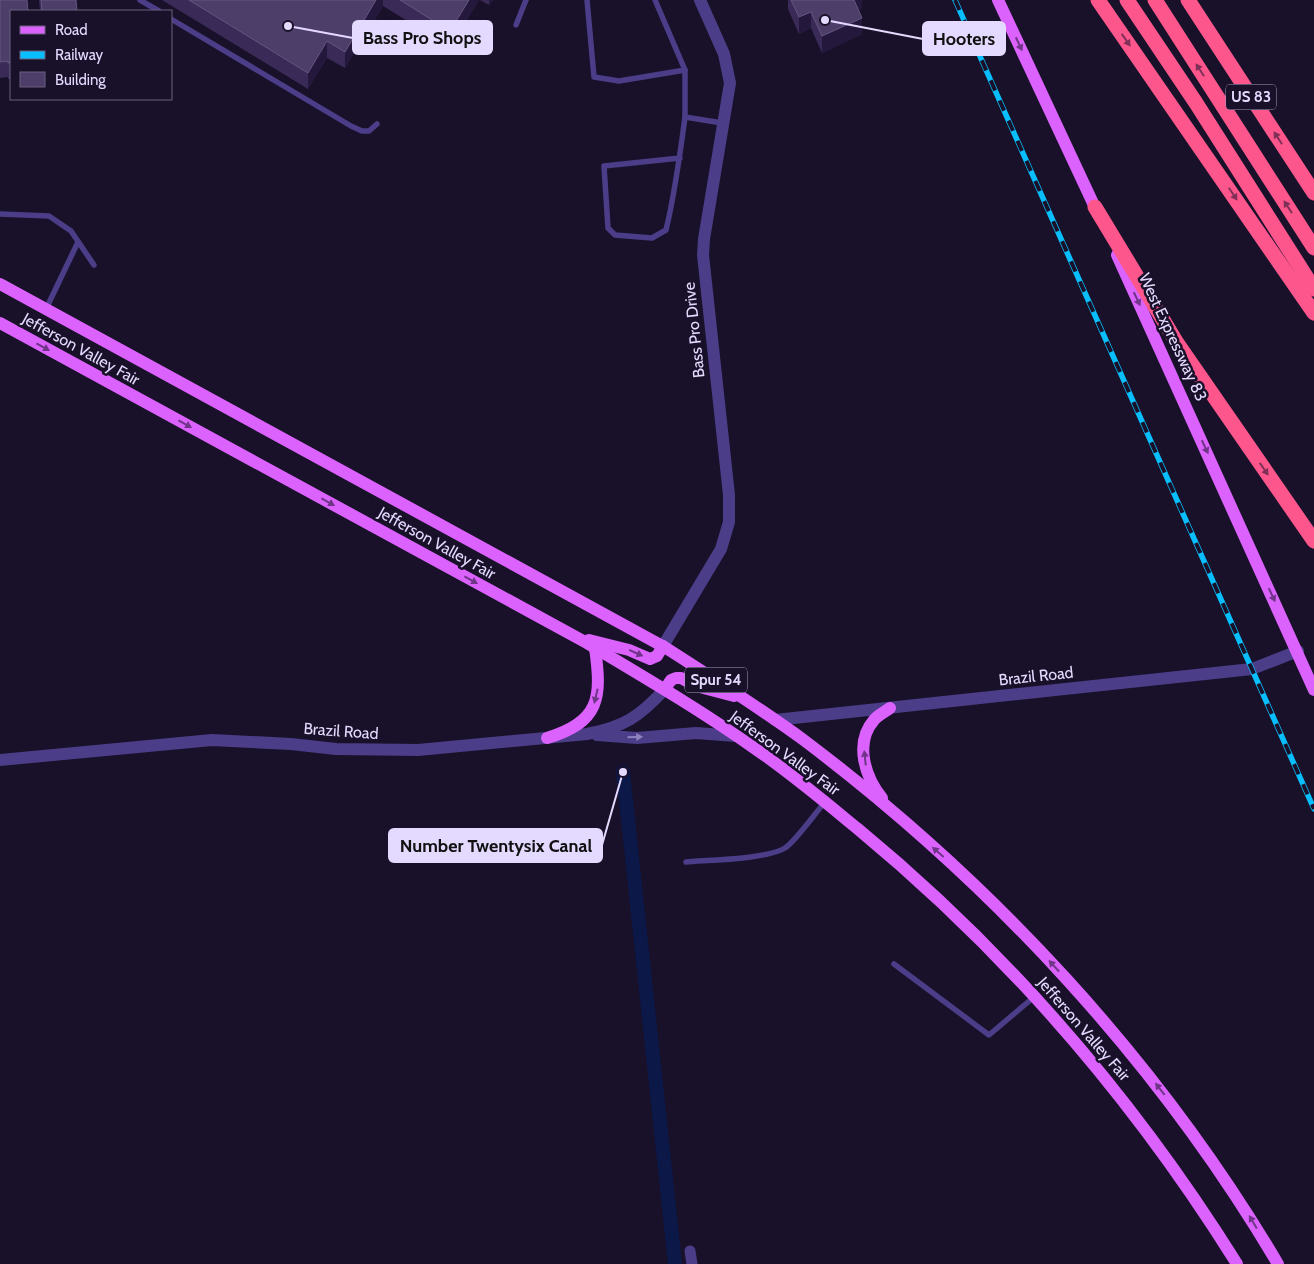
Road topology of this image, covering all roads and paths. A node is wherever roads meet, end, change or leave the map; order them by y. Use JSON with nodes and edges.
{"nodes":[{"id":1,"x":140,"y":0,"type":"edge"},
{"id":2,"x":526,"y":0,"type":"edge"},
{"id":3,"x":586,"y":0,"type":"edge"},
{"id":4,"x":655,"y":0,"type":"edge"},
{"id":5,"x":700,"y":0,"type":"edge"},
{"id":6,"x":998,"y":0,"type":"edge"},
{"id":7,"x":1098,"y":0,"type":"edge"},
{"id":8,"x":1127,"y":0,"type":"edge"},
{"id":9,"x":1155,"y":0,"type":"edge"},
{"id":10,"x":1188,"y":0,"type":"edge"},
{"id":11,"x":157,"y":10,"type":"edge"},
{"id":12,"x":172,"y":19,"type":"edge"},
{"id":13,"x":516,"y":25,"type":"dead end"},
{"id":14,"x":685,"y":70,"type":"junction"},
{"id":15,"x":685,"y":117,"type":"junction"},
{"id":16,"x":722,"y":123,"type":"junction"},
{"id":17,"x":377,"y":124,"type":"dead end"},
{"id":18,"x":680,"y":158,"type":"junction"},
{"id":19,"x":1314,"y":193,"type":"edge"},
{"id":20,"x":1095,"y":207,"type":"junction"},
{"id":21,"x":0,"y":214,"type":"edge"},
{"id":22,"x":78,"y":242,"type":"junction"},
{"id":23,"x":1314,"y":248,"type":"edge"},
{"id":24,"x":94,"y":265,"type":"dead end"},
{"id":25,"x":0,"y":284,"type":"edge"},
{"id":26,"x":1314,"y":289,"type":"edge"},
{"id":27,"x":46,"y":309,"type":"junction"},
{"id":28,"x":1314,"y":313,"type":"edge"},
{"id":29,"x":0,"y":323,"type":"edge"},
{"id":30,"x":1314,"y":541,"type":"edge"},
{"id":31,"x":572,"y":636,"type":"junction"},
{"id":32,"x":663,"y":646,"type":"junction"},
{"id":33,"x":595,"y":648,"type":"junction"},
{"id":34,"x":1298,"y":651,"type":"junction"},
{"id":35,"x":665,"y":689,"type":"junction"},
{"id":36,"x":1314,"y":690,"type":"edge"},
{"id":37,"x":750,"y":703,"type":"junction"},
{"id":38,"x":890,"y":708,"type":"junction"},
{"id":39,"x":775,"y":720,"type":"junction"},
{"id":40,"x":587,"y":734,"type":"junction"},
{"id":41,"x":736,"y":736,"type":"junction"},
{"id":42,"x":547,"y":738,"type":"junction"},
{"id":43,"x":0,"y":760,"type":"edge"},
{"id":44,"x":825,"y":802,"type":"junction"},
{"id":45,"x":896,"y":815,"type":"junction"},
{"id":46,"x":686,"y":862,"type":"dead end"},
{"id":47,"x":894,"y":964,"type":"dead end"},
{"id":48,"x":1036,"y":996,"type":"junction"},
{"id":49,"x":690,"y":1251,"type":"dead end"},
{"id":50,"x":692,"y":1264,"type":"edge"},
{"id":51,"x":1236,"y":1264,"type":"edge"},
{"id":52,"x":1278,"y":1264,"type":"edge"}],
"edges":[{"from":1,"to":11,"type":"lane"},
{"from":2,"to":13,"type":"lane"},
{"from":3,"to":14,"type":"lane"},
{"from":4,"to":14,"type":"lane"},
{"from":5,"to":16,"type":"street","name":"Bass Pro Drive"},
{"from":6,"to":20,"type":"main road","name":"West Expressway 83","one_way":true},
{"from":7,"to":28,"type":"highway","one_way":true},
{"from":8,"to":26,"type":"highway","number":"US 83"},
{"from":23,"to":9,"type":"highway","one_way":true},
{"from":19,"to":10,"type":"highway","number":"US 83","one_way":true},
{"from":12,"to":17,"type":"lane"},
{"from":14,"to":15,"type":"lane"},
{"from":15,"to":16,"type":"lane"},
{"from":15,"to":18,"type":"lane"},
{"from":16,"to":32,"type":"street","name":"Bass Pro Drive"},
{"from":18,"to":18,"type":"lane"},
{"from":20,"to":30,"type":"highway","one_way":true},
{"from":20,"to":34,"type":"main road","name":"West Expressway 83","one_way":true},
{"from":21,"to":22,"type":"lane"},
{"from":22,"to":24,"type":"lane"},
{"from":22,"to":27,"type":"lane"},
{"from":25,"to":27,"type":"main road","number":"Spur 54"},
{"from":27,"to":32,"type":"main road","number":"Spur 54"},
{"from":29,"to":31,"type":"main road","name":"Jefferson Valley Fair","number":"Spur 54","one_way":true},
{"from":31,"to":32,"type":"main road","one_way":true},
{"from":31,"to":33,"type":"main road","name":"Jefferson Valley Fair","number":"Spur 54"},
{"from":32,"to":37,"type":"main road","number":"Spur 54"},
{"from":33,"to":35,"type":"main road","name":"Jefferson Valley Fair","number":"Spur 54"},
{"from":33,"to":42,"type":"main road","one_way":true},
{"from":34,"to":36,"type":"main road","name":"West Expressway 83"},
{"from":34,"to":38,"type":"street","name":"Brazil Road"},
{"from":35,"to":37,"type":"main road"},
{"from":35,"to":40,"type":"street","name":"Brazil Road"},
{"from":35,"to":41,"type":"main road","name":"Jefferson Valley Fair","number":"Spur 54"},
{"from":37,"to":39,"type":"main road","number":"Spur 54"},
{"from":38,"to":39,"type":"street","name":"Brazil Road"},
{"from":45,"to":38,"type":"main road","one_way":true},
{"from":39,"to":45,"type":"main road","number":"Spur 54"},
{"from":40,"to":41,"type":"street","one_way":true},
{"from":40,"to":42,"type":"street","name":"Brazil Road"},
{"from":41,"to":44,"type":"main road","name":"Jefferson Valley Fair","number":"Spur 54"},
{"from":42,"to":43,"type":"street","name":"Brazil Road"},
{"from":44,"to":46,"type":"lane"},
{"from":44,"to":48,"type":"main road","name":"Jefferson Valley Fair","number":"Spur 54"},
{"from":52,"to":45,"type":"main road","number":"Spur 54","one_way":true},
{"from":47,"to":48,"type":"lane"},
{"from":48,"to":51,"type":"main road","name":"Jefferson Valley Fair","number":"Spur 54"},
{"from":49,"to":50,"type":"street"}]}
